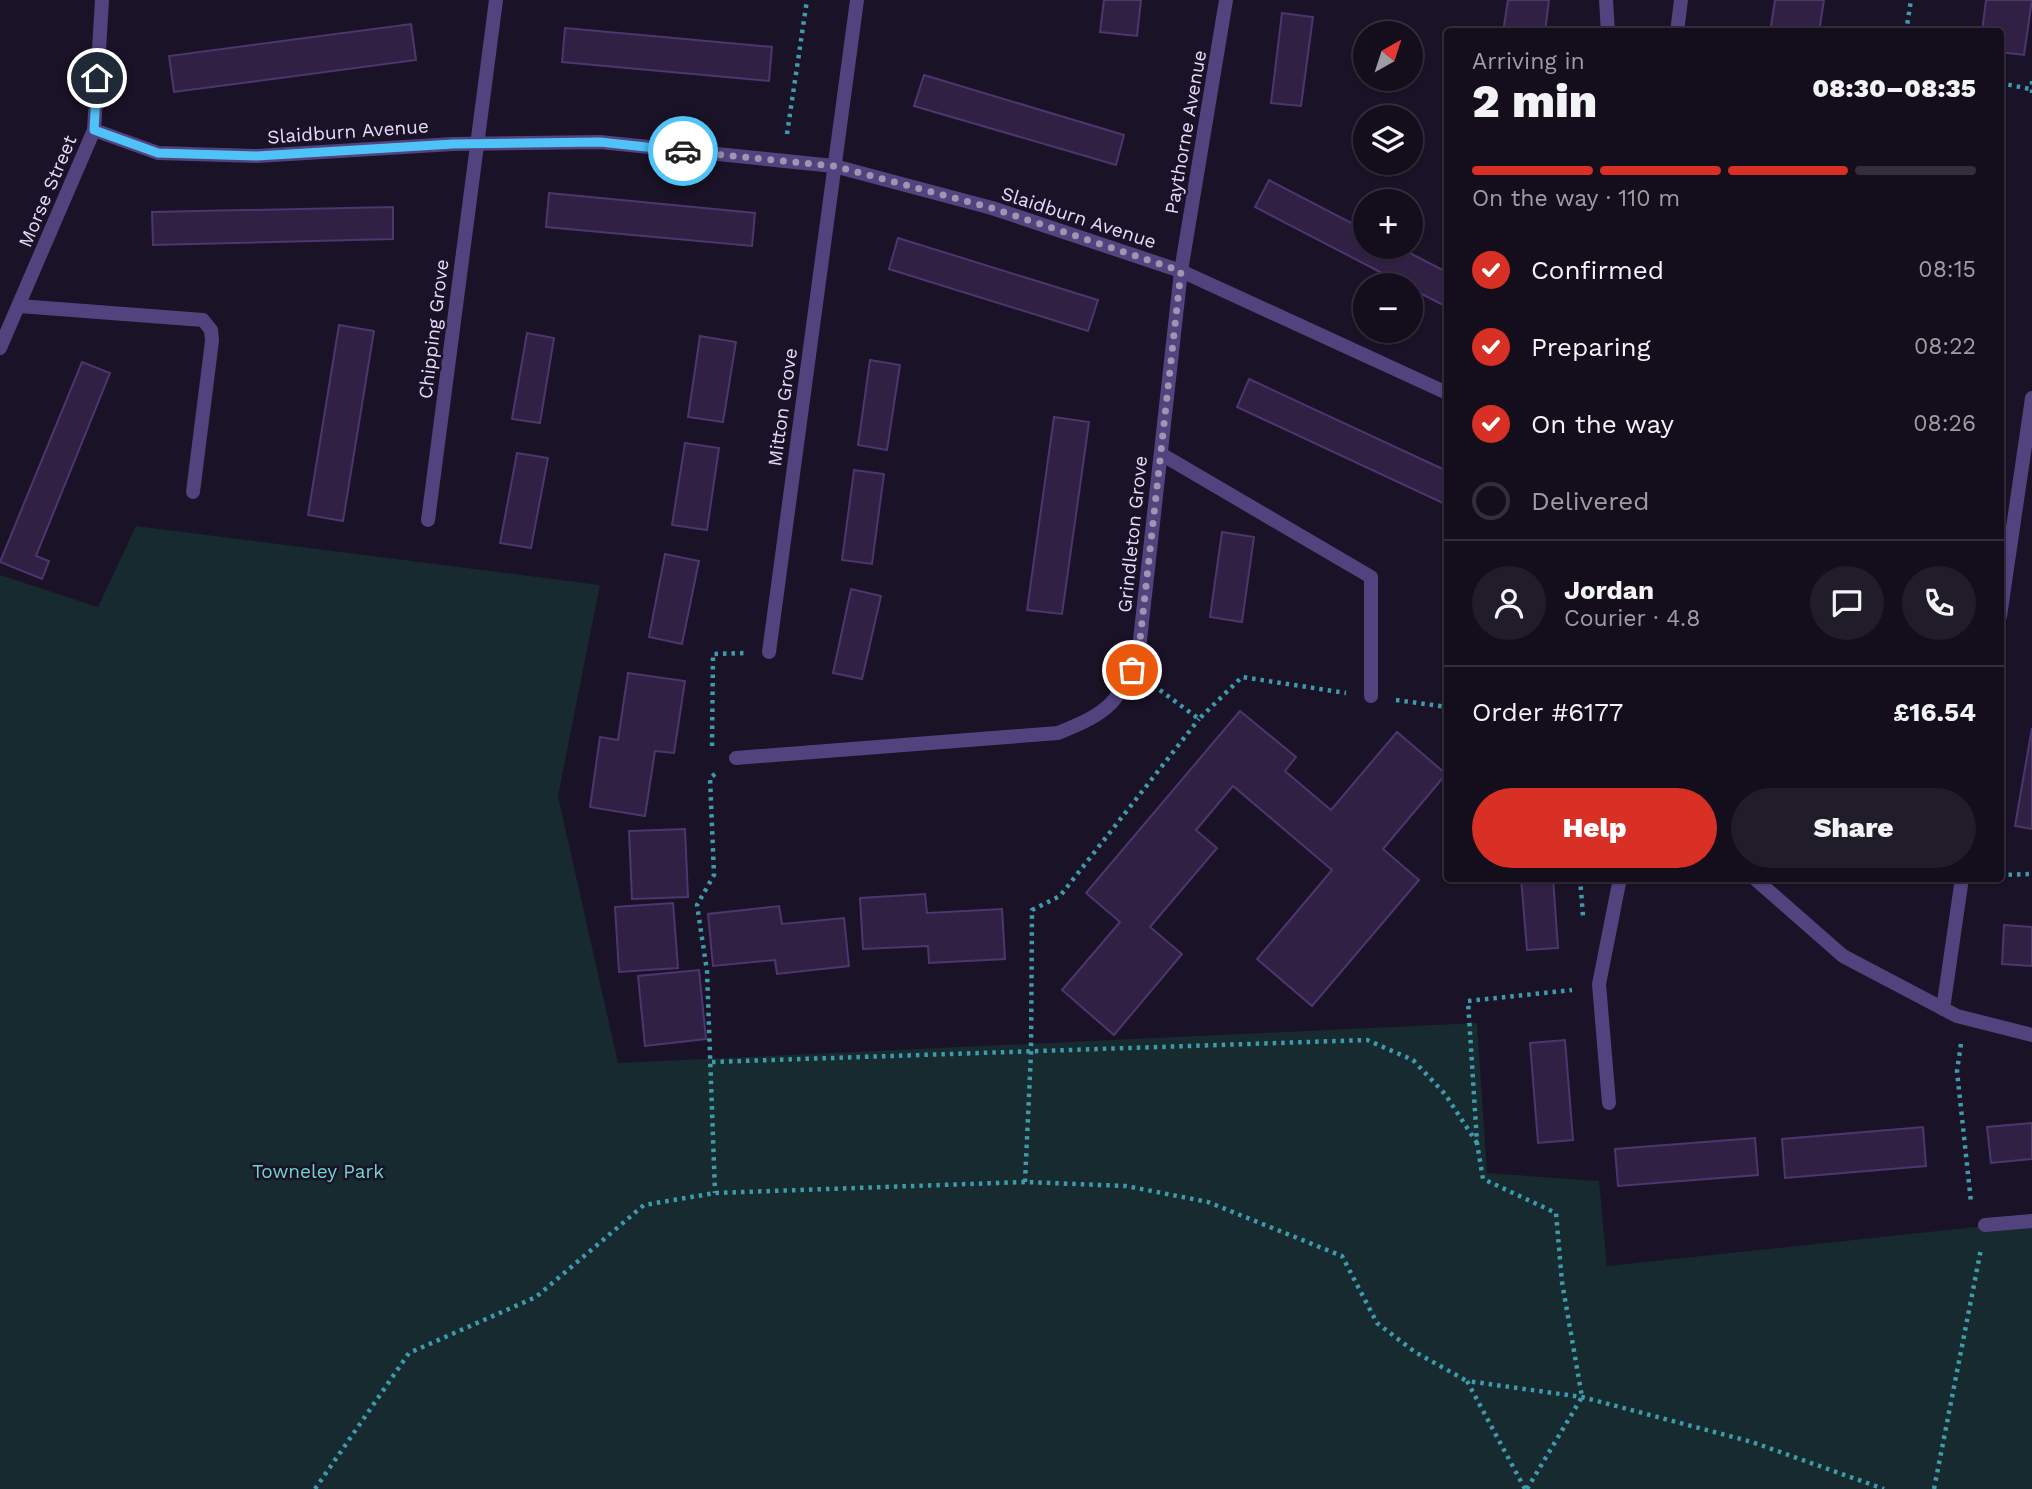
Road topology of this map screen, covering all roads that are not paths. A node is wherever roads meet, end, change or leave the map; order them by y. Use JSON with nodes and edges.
{"nodes":[{"id":1,"x":102,"y":0,"type":"edge"},
{"id":2,"x":496,"y":0,"type":"edge"},
{"id":3,"x":857,"y":0,"type":"edge"},
{"id":4,"x":1226,"y":0,"type":"edge"},
{"id":5,"x":1606,"y":0,"type":"edge"},
{"id":6,"x":1681,"y":0,"type":"edge"},
{"id":7,"x":1608,"y":28,"type":"edge"},
{"id":8,"x":1678,"y":28,"type":"edge"},
{"id":9,"x":94,"y":130,"type":"junction"},
{"id":10,"x":476,"y":144,"type":"junction"},
{"id":11,"x":834,"y":166,"type":"junction"},
{"id":12,"x":1181,"y":271,"type":"junction"},
{"id":13,"x":19,"y":306,"type":"junction"},
{"id":14,"x":0,"y":348,"type":"edge"},
{"id":15,"x":1444,"y":392,"type":"edge"},
{"id":16,"x":2032,"y":398,"type":"edge"},
{"id":17,"x":1160,"y":454,"type":"junction"},
{"id":18,"x":193,"y":492,"type":"dead end"},
{"id":19,"x":428,"y":520,"type":"dead end"},
{"id":20,"x":2004,"y":589,"type":"edge"},
{"id":21,"x":769,"y":652,"type":"road end"},
{"id":22,"x":1371,"y":696,"type":"road end"},
{"id":23,"x":736,"y":758,"type":"road end"},
{"id":24,"x":1619,"y":882,"type":"edge"},
{"id":25,"x":1759,"y":882,"type":"edge"},
{"id":26,"x":1961,"y":882,"type":"edge"},
{"id":27,"x":1943,"y":1009,"type":"junction"},
{"id":28,"x":2032,"y":1035,"type":"edge"},
{"id":29,"x":1609,"y":1103,"type":"dead end"},
{"id":30,"x":2032,"y":1221,"type":"edge"},
{"id":31,"x":1985,"y":1225,"type":"road end"}],
"edges":[{"from":1,"to":9,"type":"street","name":"Morse Street"},
{"from":2,"to":10,"type":"street","name":"Chipping Grove"},
{"from":3,"to":11,"type":"street","name":"Mitton Grove"},
{"from":4,"to":12,"type":"street","name":"Paythorne Avenue"},
{"from":5,"to":7,"type":"street"},
{"from":6,"to":8,"type":"street"},
{"from":9,"to":10,"type":"street","name":"Slaidburn Avenue"},
{"from":9,"to":13,"type":"street","name":"Morse Street"},
{"from":10,"to":11,"type":"street","name":"Slaidburn Avenue"},
{"from":10,"to":19,"type":"street","name":"Chipping Grove"},
{"from":11,"to":12,"type":"street","name":"Slaidburn Avenue"},
{"from":11,"to":21,"type":"street","name":"Mitton Grove"},
{"from":12,"to":15,"type":"street","name":"Slaidburn Avenue"},
{"from":12,"to":17,"type":"street","name":"Grindleton Grove"},
{"from":13,"to":14,"type":"street","name":"Morse Street"},
{"from":13,"to":18,"type":"street"},
{"from":16,"to":20,"type":"street"},
{"from":17,"to":22,"type":"street"},
{"from":17,"to":23,"type":"street","name":"Grindleton Grove"},
{"from":24,"to":29,"type":"street"},
{"from":25,"to":27,"type":"street"},
{"from":26,"to":27,"type":"street"},
{"from":27,"to":28,"type":"street"},
{"from":30,"to":31,"type":"street"}]}
